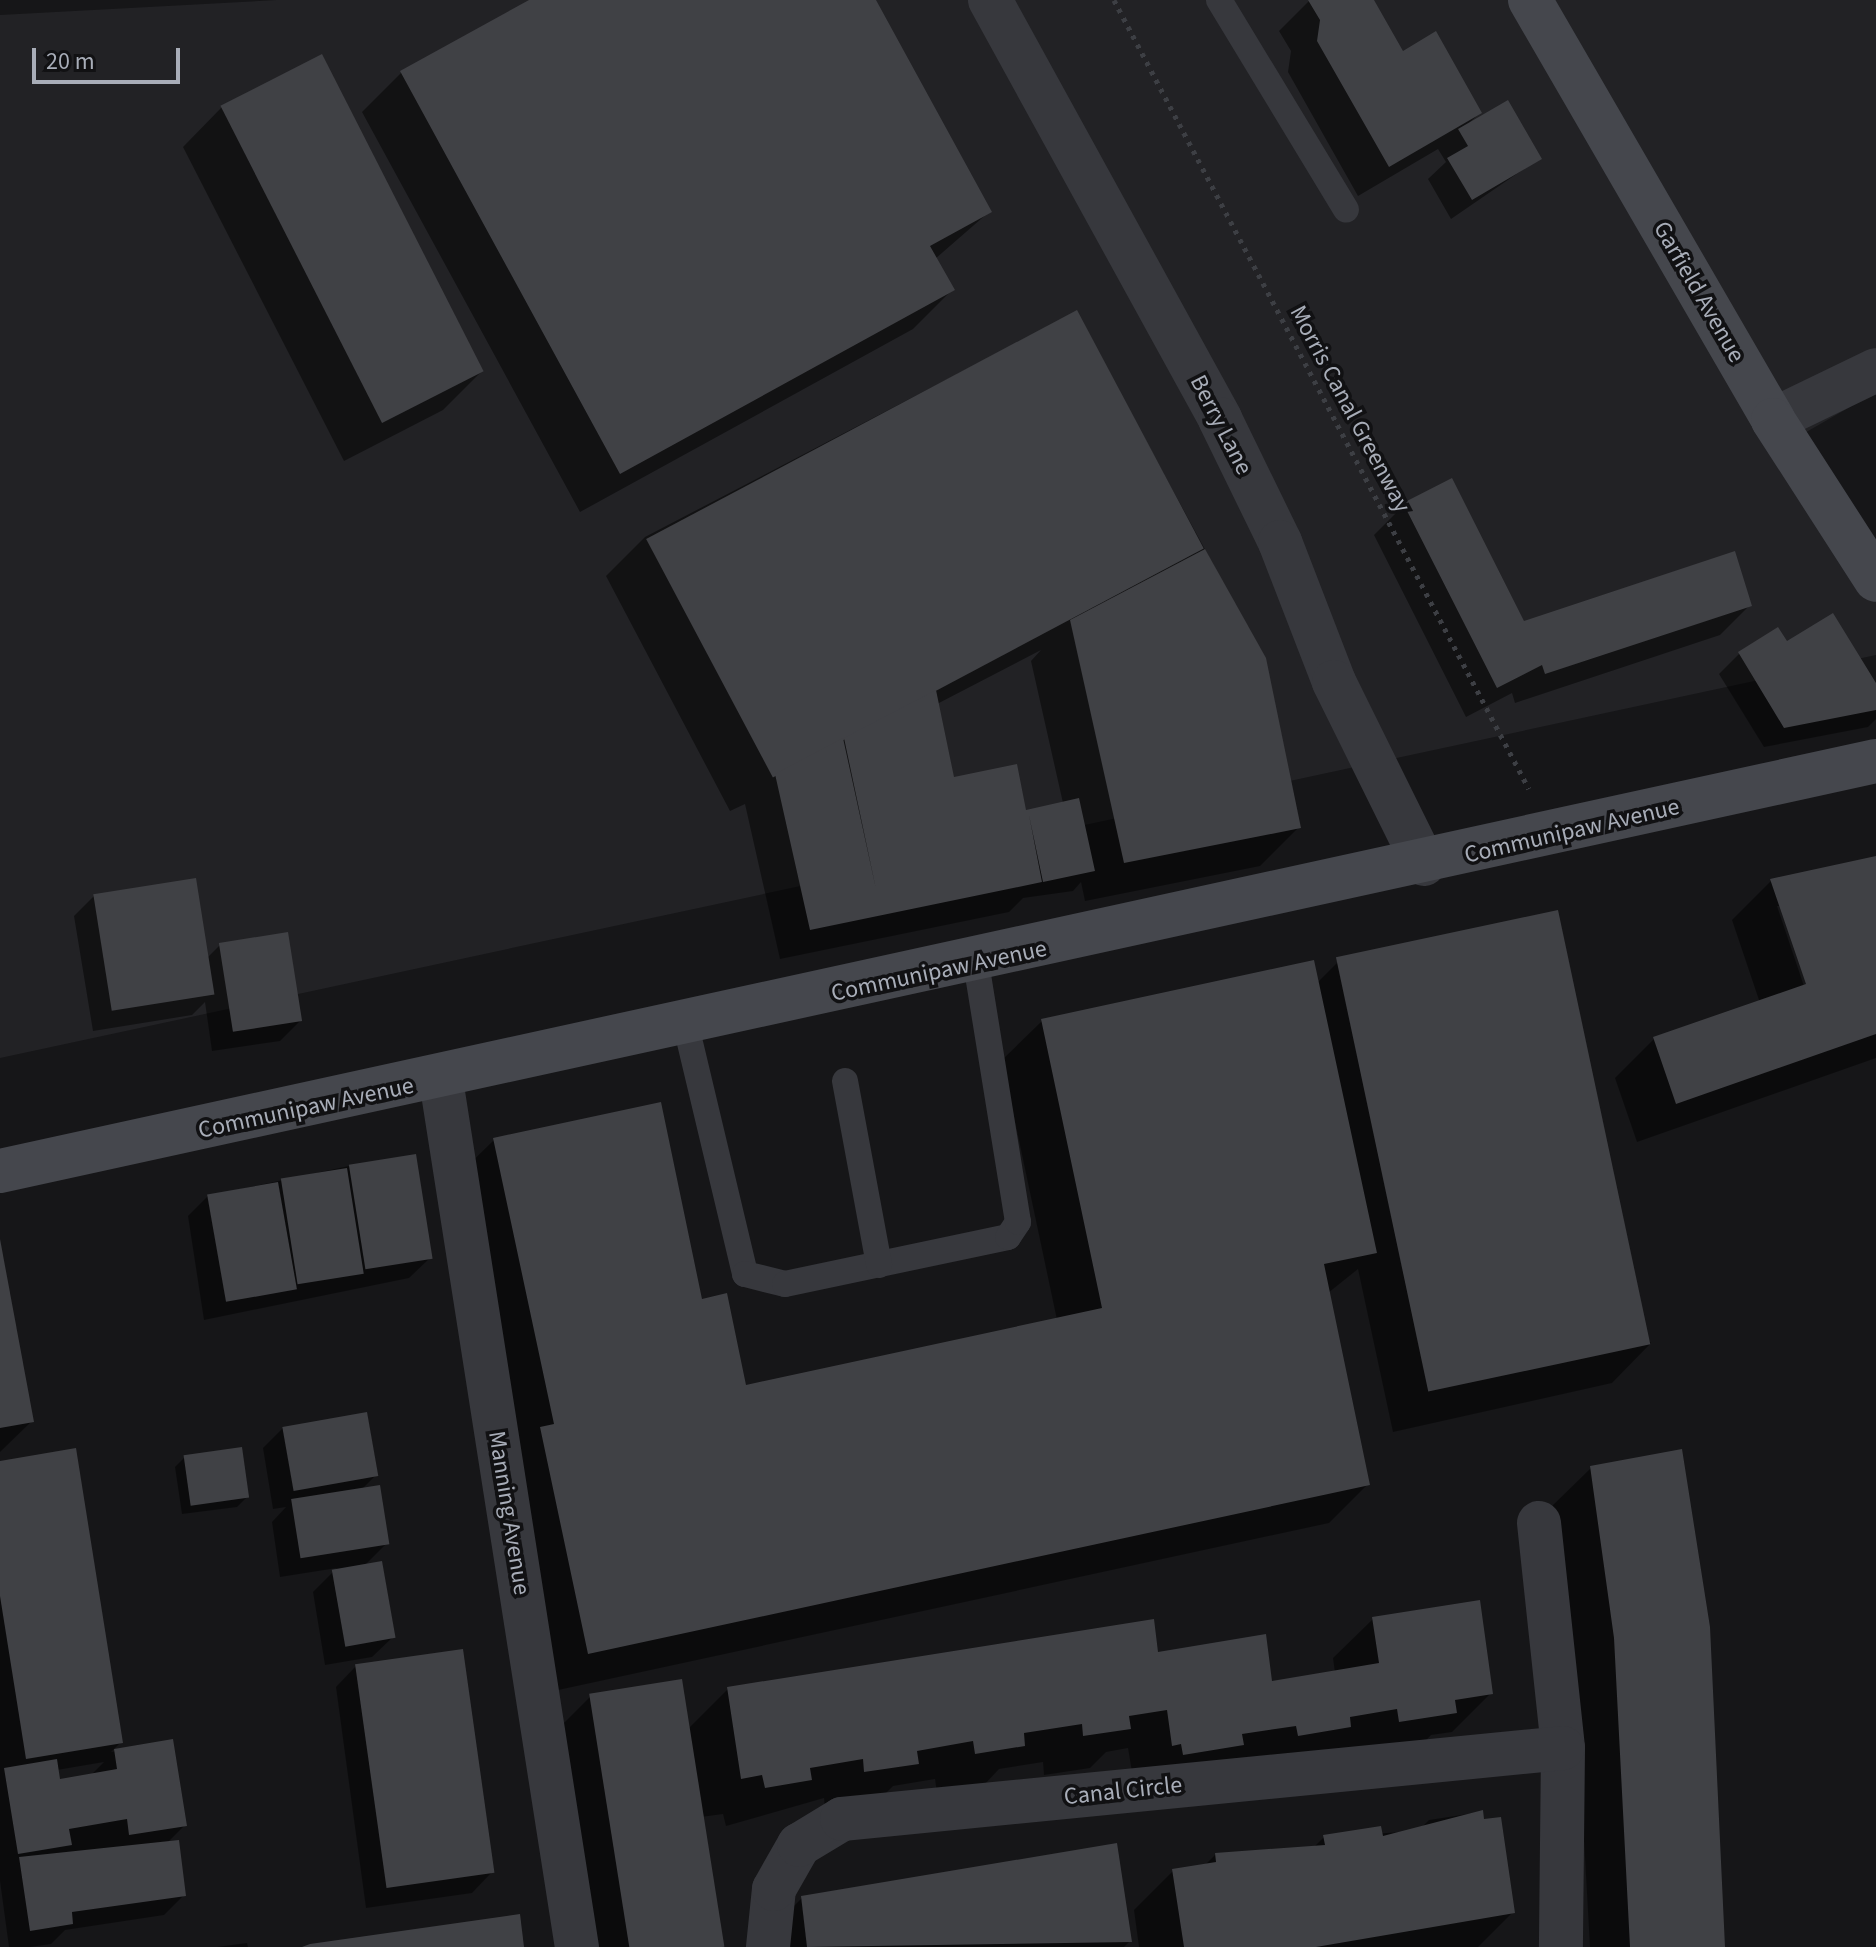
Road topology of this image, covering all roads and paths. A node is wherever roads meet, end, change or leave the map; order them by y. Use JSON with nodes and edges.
{"nodes":[{"id":1,"x":990,"y":0,"type":"edge"},
{"id":2,"x":1114,"y":0,"type":"edge"},
{"id":3,"x":1219,"y":0,"type":"edge"},
{"id":4,"x":1530,"y":0,"type":"edge"},
{"id":5,"x":1346,"y":210,"type":"dead end"},
{"id":6,"x":1876,"y":370,"type":"edge"},
{"id":7,"x":1773,"y":420,"type":"junction"},
{"id":8,"x":1876,"y":580,"type":"edge"},
{"id":9,"x":1876,"y":761,"type":"edge"},
{"id":10,"x":1555,"y":835,"type":"junction"},
{"id":11,"x":1424,"y":864,"type":"junction"},
{"id":12,"x":976,"y":962,"type":"junction"},
{"id":13,"x":686,"y":1026,"type":"junction"},
{"id":14,"x":441,"y":1080,"type":"junction"},
{"id":15,"x":845,"y":1081,"type":"dead end"},
{"id":16,"x":0,"y":1171,"type":"edge"},
{"id":17,"x":879,"y":1265,"type":"junction"},
{"id":18,"x":1539,"y":1523,"type":"dead end"},
{"id":19,"x":1563,"y":1748,"type":"junction"},
{"id":20,"x":577,"y":1947,"type":"edge"},
{"id":21,"x":768,"y":1947,"type":"edge"},
{"id":22,"x":1561,"y":1947,"type":"edge"}],
"edges":[{"from":1,"to":11,"type":"street","name":"Berry Lane"},
{"from":2,"to":10,"type":"path","name":"Morris Canal Greenway"},
{"from":3,"to":5,"type":"lane"},
{"from":4,"to":7,"type":"street","name":"Garfield Avenue"},
{"from":6,"to":7,"type":"street"},
{"from":7,"to":8,"type":"street","name":"Garfield Avenue"},
{"from":9,"to":10,"type":"street","name":"Communipaw Avenue"},
{"from":10,"to":11,"type":"street","name":"Communipaw Avenue"},
{"from":11,"to":12,"type":"street","name":"Communipaw Avenue"},
{"from":12,"to":13,"type":"street","name":"Communipaw Avenue"},
{"from":12,"to":17,"type":"lane"},
{"from":13,"to":14,"type":"street","name":"Communipaw Avenue"},
{"from":13,"to":17,"type":"lane"},
{"from":14,"to":16,"type":"street","name":"Communipaw Avenue"},
{"from":14,"to":20,"type":"street","name":"Manning Avenue"},
{"from":15,"to":17,"type":"lane"},
{"from":18,"to":19,"type":"street"},
{"from":19,"to":21,"type":"street","name":"Canal Circle"},
{"from":19,"to":22,"type":"street"}]}
